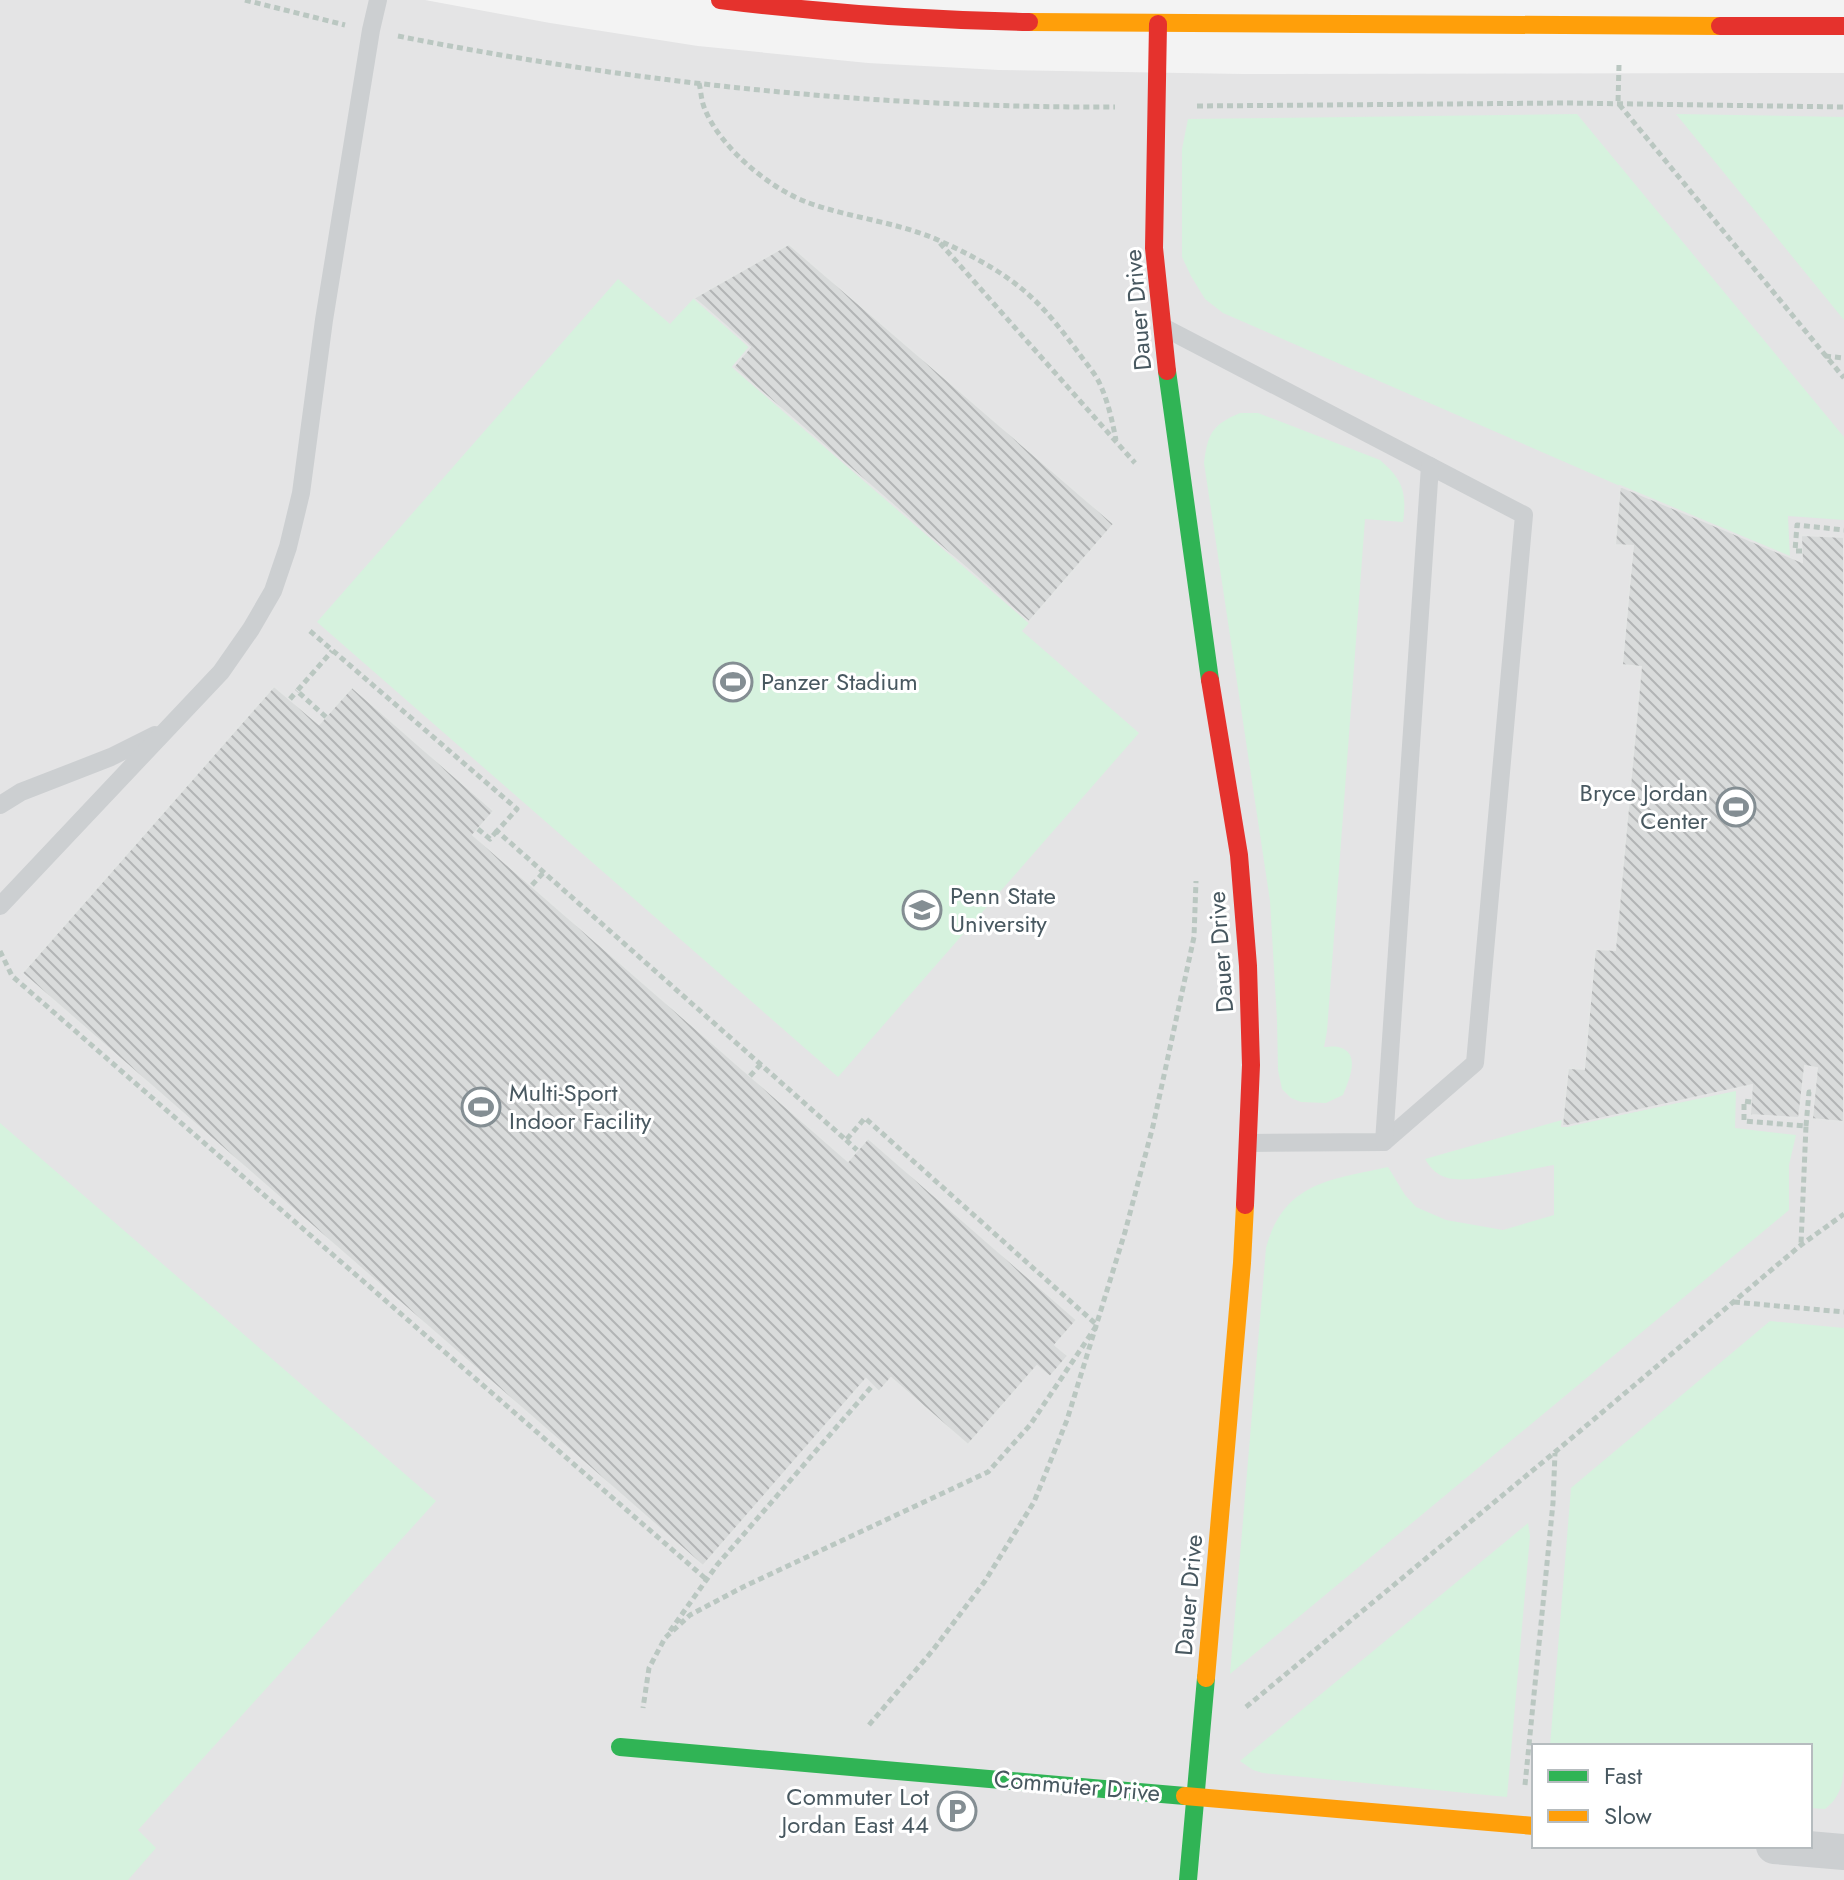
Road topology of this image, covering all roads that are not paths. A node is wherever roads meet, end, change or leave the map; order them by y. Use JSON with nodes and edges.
{"nodes":[{"id":1,"x":378,"y":0,"type":"edge"},
{"id":2,"x":720,"y":0,"type":"edge"},
{"id":3,"x":1158,"y":24,"type":"junction"},
{"id":4,"x":1844,"y":26,"type":"edge"},
{"id":5,"x":1161,"y":326,"type":"junction"},
{"id":6,"x":1430,"y":466,"type":"junction"},
{"id":7,"x":168,"y":729,"type":"junction"},
{"id":8,"x":0,"y":805,"type":"edge"},
{"id":9,"x":0,"y":906,"type":"edge"},
{"id":10,"x":1384,"y":1142,"type":"junction"},
{"id":11,"x":1248,"y":1143,"type":"junction"},
{"id":12,"x":620,"y":1747,"type":"dead end"},
{"id":13,"x":1195,"y":1797,"type":"junction"},
{"id":14,"x":1532,"y":1826,"type":"edge"},
{"id":15,"x":1797,"y":1848,"type":"edge"},
{"id":16,"x":1844,"y":1852,"type":"edge"},
{"id":17,"x":1188,"y":1880,"type":"edge"}],
"edges":[{"from":1,"to":7,"type":"lane"},
{"from":2,"to":3,"type":"street"},
{"from":3,"to":4,"type":"street"},
{"from":3,"to":5,"type":"street","name":"Dauer Drive"},
{"from":5,"to":6,"type":"lane"},
{"from":5,"to":11,"type":"street","name":"Dauer Drive"},
{"from":6,"to":10,"type":"lane"},
{"from":6,"to":10,"type":"lane"},
{"from":7,"to":8,"type":"lane"},
{"from":7,"to":9,"type":"lane"},
{"from":10,"to":11,"type":"lane"},
{"from":11,"to":13,"type":"street","name":"Dauer Drive"},
{"from":12,"to":13,"type":"street","name":"Commuter Drive"},
{"from":13,"to":14,"type":"street","name":"Commuter Drive"},
{"from":13,"to":17,"type":"street","name":"Dauer Drive"},
{"from":15,"to":16,"type":"street"}]}
